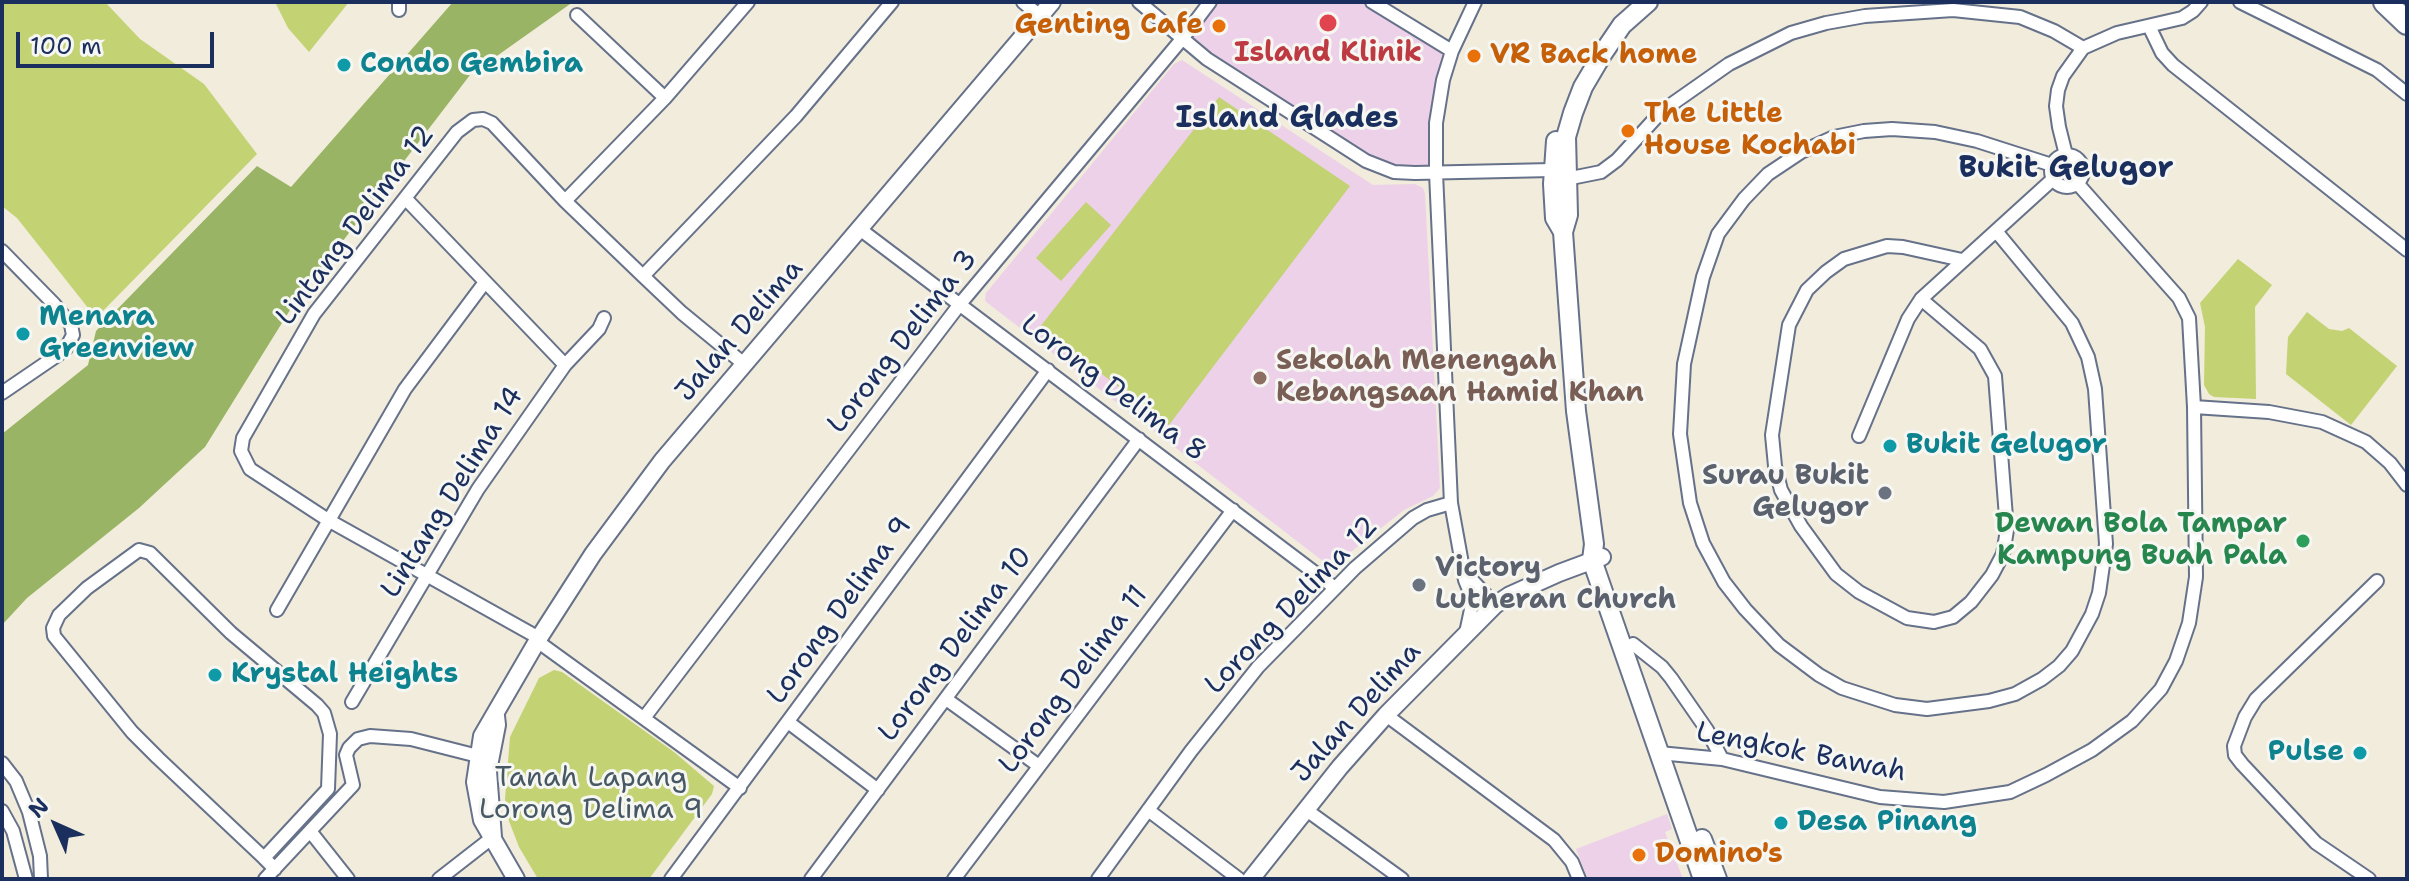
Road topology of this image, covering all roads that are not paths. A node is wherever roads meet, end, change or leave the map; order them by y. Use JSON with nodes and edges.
{"nodes":[{"id":1,"x":748,"y":2,"type":"edge"},
{"id":2,"x":892,"y":2,"type":"edge"},
{"id":3,"x":1023,"y":2,"type":"edge"},
{"id":4,"x":1052,"y":2,"type":"edge"},
{"id":5,"x":1139,"y":2,"type":"edge"},
{"id":6,"x":1210,"y":2,"type":"edge"},
{"id":7,"x":1372,"y":2,"type":"edge"},
{"id":8,"x":1475,"y":2,"type":"edge"},
{"id":9,"x":1635,"y":2,"type":"edge"},
{"id":10,"x":1648,"y":2,"type":"edge"},
{"id":11,"x":2201,"y":2,"type":"edge"},
{"id":12,"x":2240,"y":2,"type":"edge"},
{"id":13,"x":2385,"y":2,"type":"edge"},
{"id":14,"x":577,"y":15,"type":"dead end"},
{"id":15,"x":1040,"y":16,"type":"junction"},
{"id":16,"x":2407,"y":23,"type":"edge"},
{"id":17,"x":2149,"y":26,"type":"junction"},
{"id":18,"x":1182,"y":39,"type":"junction"},
{"id":19,"x":2083,"y":48,"type":"junction"},
{"id":20,"x":1452,"y":51,"type":"junction"},
{"id":21,"x":2407,"y":94,"type":"edge"},
{"id":22,"x":665,"y":98,"type":"junction"},
{"id":23,"x":2066,"y":155,"type":"junction"},
{"id":24,"x":2052,"y":165,"type":"junction"},
{"id":25,"x":1436,"y":173,"type":"junction"},
{"id":26,"x":1559,"y":174,"type":"junction"},
{"id":27,"x":2053,"y":179,"type":"junction"},
{"id":28,"x":2077,"y":183,"type":"junction"},
{"id":29,"x":406,"y":199,"type":"junction"},
{"id":30,"x":565,"y":201,"type":"junction"},
{"id":31,"x":861,"y":230,"type":"junction"},
{"id":32,"x":1996,"y":231,"type":"junction"},
{"id":33,"x":2407,"y":250,"type":"edge"},
{"id":34,"x":2,"y":251,"type":"edge"},
{"id":35,"x":1962,"y":260,"type":"junction"},
{"id":36,"x":643,"y":276,"type":"junction"},
{"id":37,"x":485,"y":282,"type":"junction"},
{"id":38,"x":1921,"y":299,"type":"junction"},
{"id":39,"x":960,"y":304,"type":"junction"},
{"id":40,"x":604,"y":318,"type":"dead end"},
{"id":41,"x":744,"y":364,"type":"junction"},
{"id":42,"x":565,"y":365,"type":"junction"},
{"id":43,"x":1048,"y":370,"type":"junction"},
{"id":44,"x":2,"y":393,"type":"edge"},
{"id":45,"x":2194,"y":407,"type":"junction"},
{"id":46,"x":1859,"y":436,"type":"dead end"},
{"id":47,"x":1139,"y":439,"type":"junction"},
{"id":48,"x":2407,"y":485,"type":"edge"},
{"id":49,"x":1451,"y":503,"type":"junction"},
{"id":50,"x":1233,"y":510,"type":"junction"},
{"id":51,"x":328,"y":520,"type":"junction"},
{"id":52,"x":1596,"y":554,"type":"junction"},
{"id":53,"x":1464,"y":570,"type":"junction"},
{"id":54,"x":428,"y":576,"type":"junction"},
{"id":55,"x":2377,"y":581,"type":"dead end"},
{"id":56,"x":1335,"y":588,"type":"junction"},
{"id":57,"x":1495,"y":605,"type":"junction"},
{"id":58,"x":277,"y":610,"type":"dead end"},
{"id":59,"x":1466,"y":633,"type":"junction"},
{"id":60,"x":538,"y":639,"type":"junction"},
{"id":61,"x":1633,"y":644,"type":"junction"},
{"id":62,"x":946,"y":699,"type":"junction"},
{"id":63,"x":352,"y":702,"type":"dead end"},
{"id":64,"x":496,"y":715,"type":"junction"},
{"id":65,"x":1386,"y":715,"type":"junction"},
{"id":66,"x":644,"y":718,"type":"junction"},
{"id":67,"x":788,"y":722,"type":"junction"},
{"id":68,"x":1665,"y":753,"type":"junction"},
{"id":69,"x":478,"y":756,"type":"junction"},
{"id":70,"x":1722,"y":759,"type":"junction"},
{"id":71,"x":2,"y":763,"type":"edge"},
{"id":72,"x":1039,"y":766,"type":"junction"},
{"id":73,"x":740,"y":788,"type":"junction"},
{"id":74,"x":878,"y":790,"type":"junction"},
{"id":75,"x":1305,"y":809,"type":"junction"},
{"id":76,"x":1148,"y":810,"type":"junction"},
{"id":77,"x":2,"y":811,"type":"edge"},
{"id":78,"x":310,"y":831,"type":"junction"},
{"id":79,"x":493,"y":837,"type":"junction"},
{"id":80,"x":264,"y":858,"type":"junction"},
{"id":81,"x":275,"y":869,"type":"junction"},
{"id":82,"x":26,"y":879,"type":"edge"},
{"id":83,"x":41,"y":879,"type":"edge"},
{"id":84,"x":265,"y":879,"type":"edge"},
{"id":85,"x":348,"y":879,"type":"edge"},
{"id":86,"x":439,"y":879,"type":"edge"},
{"id":87,"x":516,"y":879,"type":"edge"},
{"id":88,"x":671,"y":879,"type":"edge"},
{"id":89,"x":811,"y":879,"type":"edge"},
{"id":90,"x":954,"y":879,"type":"edge"},
{"id":91,"x":1098,"y":879,"type":"edge"},
{"id":92,"x":1239,"y":879,"type":"edge"},
{"id":93,"x":1251,"y":879,"type":"edge"},
{"id":94,"x":1402,"y":879,"type":"edge"},
{"id":95,"x":1579,"y":879,"type":"edge"},
{"id":96,"x":1703,"y":879,"type":"edge"},
{"id":97,"x":1717,"y":879,"type":"edge"},
{"id":98,"x":2369,"y":879,"type":"edge"}],
"edges":[{"from":1,"to":22,"type":"street"},
{"from":2,"to":36,"type":"street"},
{"from":3,"to":15,"type":"street"},
{"from":4,"to":15,"type":"street","name":"Jalan Delima"},
{"from":5,"to":18,"type":"street"},
{"from":6,"to":18,"type":"street","name":"Lorong Delima 3"},
{"from":7,"to":20,"type":"street"},
{"from":8,"to":20,"type":"street"},
{"from":9,"to":26,"type":"main road"},
{"from":10,"to":26,"type":"main road"},
{"from":11,"to":17,"type":"street"},
{"from":12,"to":21,"type":"street"},
{"from":13,"to":16,"type":"highway"},
{"from":14,"to":22,"type":"street"},
{"from":15,"to":31,"type":"street","name":"Jalan Delima"},
{"from":17,"to":19,"type":"street"},
{"from":17,"to":33,"type":"street"},
{"from":18,"to":25,"type":"street"},
{"from":18,"to":39,"type":"street","name":"Lorong Delima 3"},
{"from":19,"to":23,"type":"street"},
{"from":19,"to":26,"type":"street"},
{"from":20,"to":25,"type":"street"},
{"from":22,"to":30,"type":"street"},
{"from":23,"to":24,"type":"street"},
{"from":23,"to":28,"type":"street"},
{"from":24,"to":27,"type":"street"},
{"from":24,"to":32,"type":"street"},
{"from":25,"to":26,"type":"street"},
{"from":25,"to":49,"type":"street"},
{"from":26,"to":52,"type":"main road"},
{"from":27,"to":28,"type":"street"},
{"from":27,"to":32,"type":"street"},
{"from":28,"to":45,"type":"street","name":"Lengkok Bawah"},
{"from":29,"to":30,"type":"street","name":"Lintang Delima 12"},
{"from":29,"to":37,"type":"street"},
{"from":29,"to":51,"type":"street","name":"Lintang Delima 12"},
{"from":30,"to":36,"type":"street"},
{"from":31,"to":39,"type":"street","name":"Lorong Delima 8"},
{"from":31,"to":41,"type":"street","name":"Jalan Delima"},
{"from":32,"to":35,"type":"street"},
{"from":34,"to":44,"type":"street"},
{"from":35,"to":38,"type":"street"},
{"from":35,"to":38,"type":"street"},
{"from":36,"to":41,"type":"street"},
{"from":37,"to":42,"type":"street"},
{"from":37,"to":51,"type":"street"},
{"from":38,"to":46,"type":"street"},
{"from":39,"to":43,"type":"street","name":"Lorong Delima 8"},
{"from":39,"to":66,"type":"street","name":"Lorong Delima 3"},
{"from":40,"to":42,"type":"street","name":"Lintang Delima 14"},
{"from":41,"to":60,"type":"street","name":"Jalan Delima"},
{"from":42,"to":54,"type":"street","name":"Lintang Delima 14"},
{"from":43,"to":47,"type":"street","name":"Lorong Delima 8"},
{"from":43,"to":67,"type":"street","name":"Lorong Delima 9"},
{"from":45,"to":48,"type":"street"},
{"from":45,"to":70,"type":"street","name":"Lengkok Bawah"},
{"from":47,"to":50,"type":"street","name":"Lorong Delima 8"},
{"from":47,"to":62,"type":"street","name":"Lorong Delima 10"},
{"from":49,"to":53,"type":"street"},
{"from":49,"to":56,"type":"street","name":"Lorong Delima 12"},
{"from":50,"to":56,"type":"street","name":"Lorong Delima 8"},
{"from":50,"to":72,"type":"street","name":"Lorong Delima 11"},
{"from":51,"to":54,"type":"street"},
{"from":51,"to":58,"type":"street"},
{"from":52,"to":57,"type":"street","name":"Jalan Delima"},
{"from":52,"to":61,"type":"main road"},
{"from":52,"to":68,"type":"main road"},
{"from":53,"to":57,"type":"street"},
{"from":53,"to":59,"type":"street"},
{"from":54,"to":60,"type":"street"},
{"from":54,"to":63,"type":"street","name":"Lintang Delima 14"},
{"from":55,"to":98,"type":"street"},
{"from":56,"to":76,"type":"street","name":"Lorong Delima 12"},
{"from":57,"to":59,"type":"street","name":"Jalan Delima"},
{"from":59,"to":65,"type":"street","name":"Jalan Delima"},
{"from":60,"to":64,"type":"street","name":"Jalan Delima"},
{"from":60,"to":66,"type":"street"},
{"from":61,"to":68,"type":"main road"},
{"from":61,"to":70,"type":"street"},
{"from":62,"to":72,"type":"street"},
{"from":62,"to":74,"type":"street","name":"Lorong Delima 10"},
{"from":64,"to":69,"type":"street","name":"Jalan Delima"},
{"from":64,"to":79,"type":"street","name":"Jalan Delima"},
{"from":65,"to":75,"type":"street","name":"Jalan Delima"},
{"from":65,"to":95,"type":"street"},
{"from":66,"to":73,"type":"street"},
{"from":67,"to":73,"type":"street","name":"Lorong Delima 9"},
{"from":67,"to":74,"type":"street"},
{"from":68,"to":70,"type":"street","name":"Lengkok Bawah"},
{"from":68,"to":96,"type":"main road"},
{"from":68,"to":97,"type":"main road"},
{"from":69,"to":78,"type":"street"},
{"from":69,"to":79,"type":"street","name":"Jalan Delima"},
{"from":71,"to":83,"type":"street"},
{"from":72,"to":90,"type":"street","name":"Lorong Delima 11"},
{"from":73,"to":88,"type":"street","name":"Lorong Delima 9"},
{"from":74,"to":89,"type":"street","name":"Lorong Delima 10"},
{"from":75,"to":93,"type":"street","name":"Jalan Delima"},
{"from":75,"to":94,"type":"street"},
{"from":76,"to":91,"type":"street","name":"Lorong Delima 12"},
{"from":76,"to":92,"type":"street"},
{"from":77,"to":82,"type":"street"},
{"from":78,"to":81,"type":"street"},
{"from":78,"to":85,"type":"street"},
{"from":79,"to":86,"type":"street"},
{"from":79,"to":87,"type":"street","name":"Jalan Delima"},
{"from":80,"to":80,"type":"street"},
{"from":80,"to":81,"type":"street"},
{"from":81,"to":84,"type":"street"}]}
